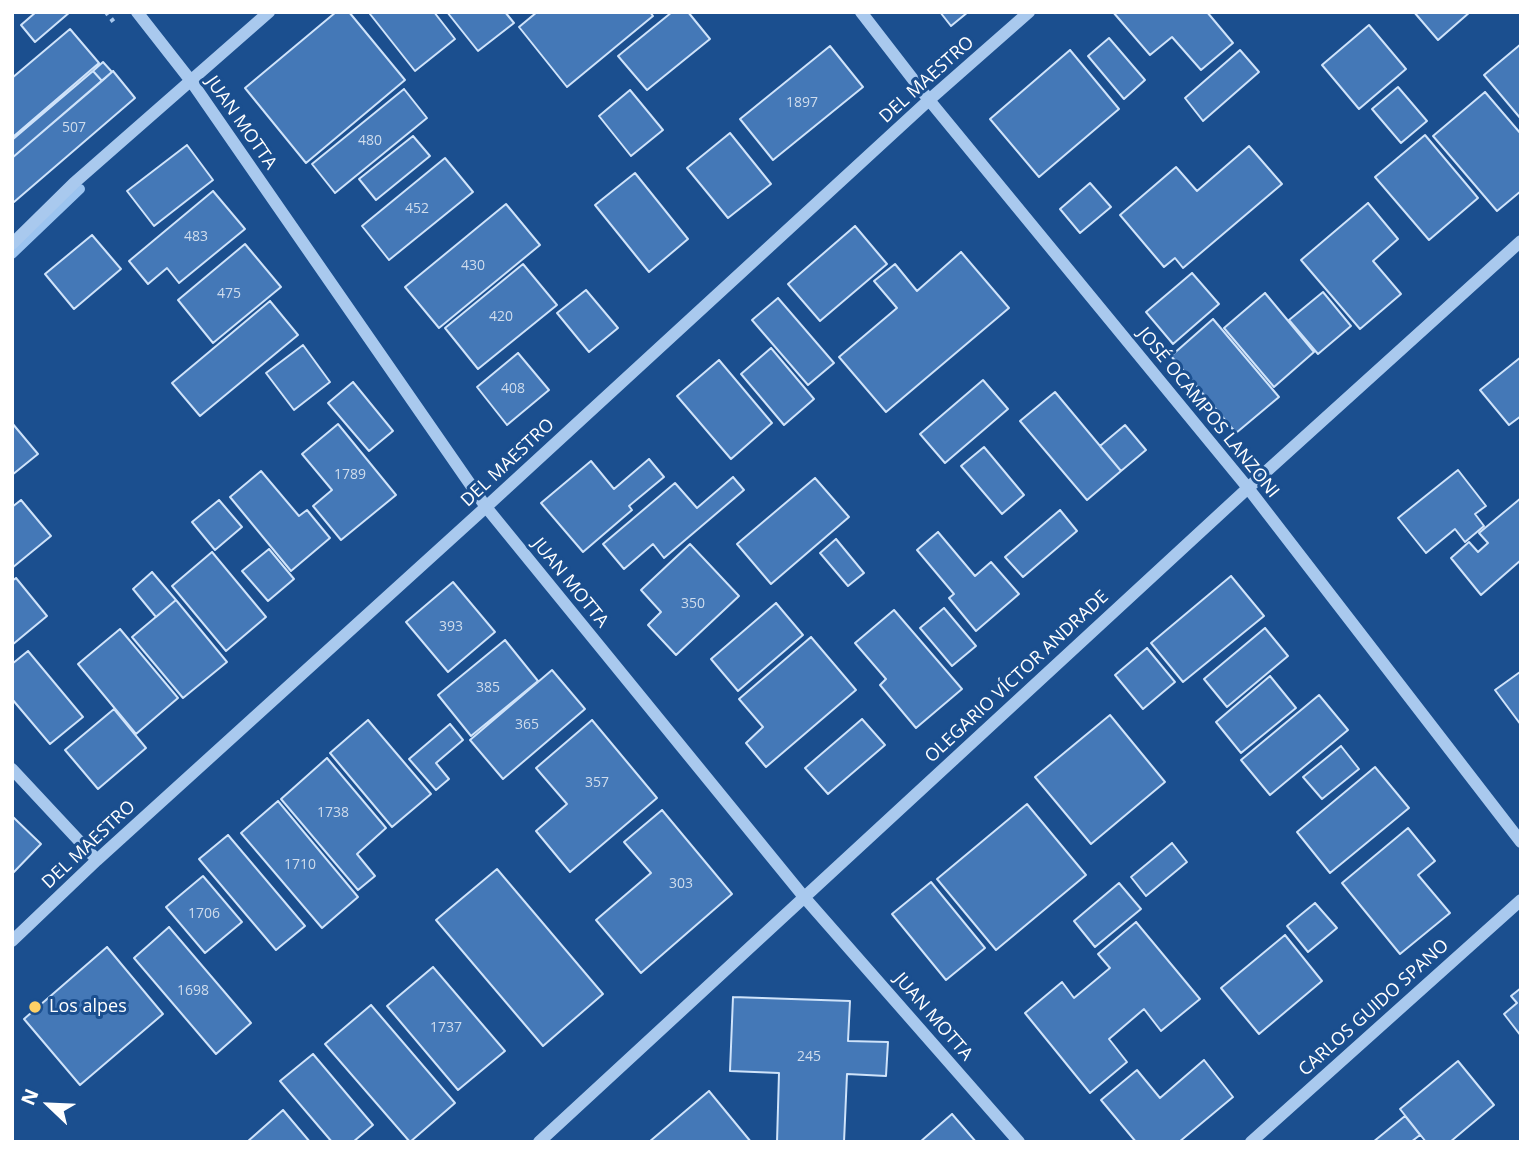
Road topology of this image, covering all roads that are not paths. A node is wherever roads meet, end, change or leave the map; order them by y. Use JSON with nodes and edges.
{"nodes":[{"id":1,"x":137,"y":12,"type":"edge"},
{"id":2,"x":269,"y":12,"type":"edge"},
{"id":3,"x":861,"y":12,"type":"edge"},
{"id":4,"x":1029,"y":12,"type":"edge"},
{"id":5,"x":191,"y":81,"type":"junction"},
{"id":6,"x":929,"y":100,"type":"junction"},
{"id":7,"x":1521,"y":241,"type":"edge"},
{"id":8,"x":12,"y":244,"type":"edge"},
{"id":9,"x":1248,"y":488,"type":"junction"},
{"id":10,"x":486,"y":507,"type":"junction"},
{"id":11,"x":12,"y":769,"type":"edge"},
{"id":12,"x":1521,"y":842,"type":"edge"},
{"id":13,"x":97,"y":860,"type":"junction"},
{"id":14,"x":804,"y":897,"type":"junction"},
{"id":15,"x":1521,"y":900,"type":"edge"},
{"id":16,"x":12,"y":941,"type":"edge"},
{"id":17,"x":539,"y":1142,"type":"edge"},
{"id":18,"x":1019,"y":1142,"type":"edge"},
{"id":19,"x":1251,"y":1142,"type":"edge"}],
"edges":[{"from":1,"to":5,"type":"street","name":"JUAN MOTTA"},
{"from":2,"to":5,"type":"street"},
{"from":3,"to":6,"type":"street","name":"JOSÉ OCAMPOS LANZONI"},
{"from":4,"to":6,"type":"street","name":"DEL MAESTRO"},
{"from":5,"to":8,"type":"street"},
{"from":5,"to":10,"type":"street","name":"JUAN MOTTA"},
{"from":6,"to":9,"type":"street","name":"JOSÉ OCAMPOS LANZONI"},
{"from":6,"to":10,"type":"street","name":"DEL MAESTRO"},
{"from":7,"to":9,"type":"street","name":"OLEGARIO VÍCTOR ANDRADE"},
{"from":9,"to":12,"type":"street","name":"JOSÉ OCAMPOS LANZONI"},
{"from":9,"to":14,"type":"street","name":"OLEGARIO VÍCTOR ANDRADE"},
{"from":10,"to":13,"type":"street","name":"DEL MAESTRO"},
{"from":10,"to":14,"type":"street","name":"JUAN MOTTA"},
{"from":11,"to":13,"type":"street"},
{"from":13,"to":16,"type":"street","name":"DEL MAESTRO"},
{"from":14,"to":17,"type":"street","name":"OLEGARIO VÍCTOR ANDRADE"},
{"from":14,"to":18,"type":"street","name":"JUAN MOTTA"},
{"from":15,"to":19,"type":"street","name":"CARLOS GUIDO SPANO"}]}
